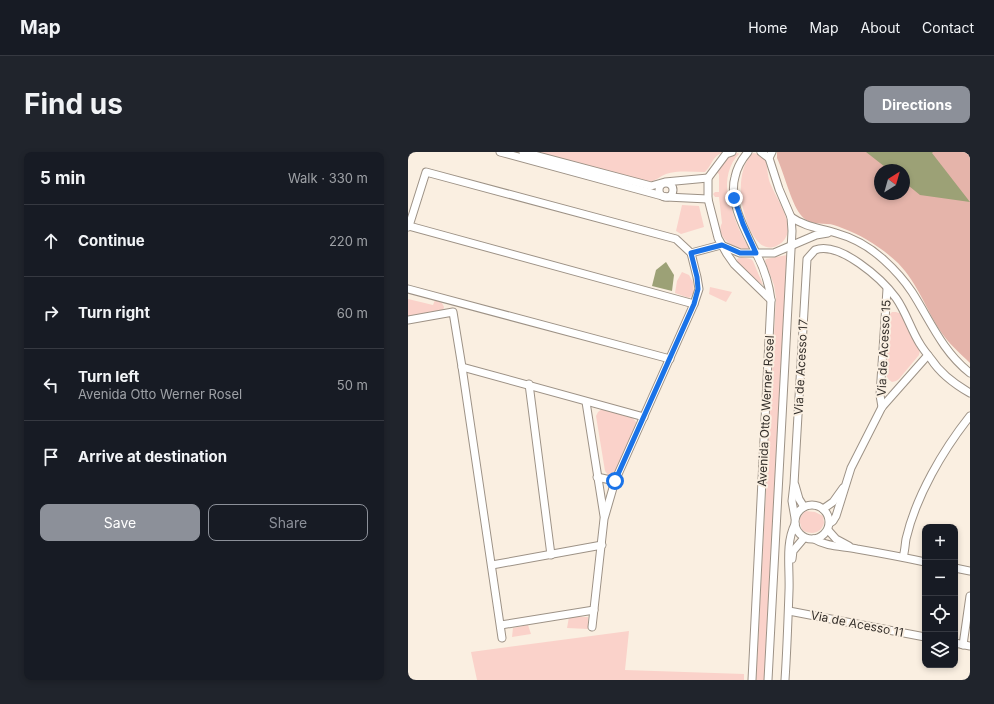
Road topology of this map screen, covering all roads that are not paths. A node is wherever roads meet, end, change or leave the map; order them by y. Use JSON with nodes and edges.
{"nodes":[{"id":1,"x":500,"y":152,"type":"edge"},
{"id":2,"x":523,"y":152,"type":"edge"},
{"id":3,"x":732,"y":152,"type":"edge"},
{"id":4,"x":748,"y":152,"type":"edge"},
{"id":5,"x":761,"y":152,"type":"edge"},
{"id":6,"x":770,"y":155,"type":"edge"},
{"id":7,"x":708,"y":178,"type":"junction"},
{"id":8,"x":666,"y":182,"type":"junction"},
{"id":9,"x":666,"y":197,"type":"junction"},
{"id":10,"x":708,"y":199,"type":"junction"},
{"id":11,"x":790,"y":217,"type":"junction"},
{"id":12,"x":409,"y":227,"type":"edge"},
{"id":13,"x":836,"y":233,"type":"junction"},
{"id":14,"x":792,"y":244,"type":"junction"},
{"id":15,"x":722,"y":245,"type":"junction"},
{"id":16,"x":691,"y":253,"type":"junction"},
{"id":17,"x":756,"y":253,"type":"junction"},
{"id":18,"x":408,"y":288,"type":"edge"},
{"id":19,"x":887,"y":289,"type":"junction"},
{"id":20,"x":452,"y":300,"type":"junction"},
{"id":21,"x":771,"y":300,"type":"junction"},
{"id":22,"x":694,"y":304,"type":"junction"},
{"id":23,"x":453,"y":312,"type":"junction"},
{"id":24,"x":408,"y":320,"type":"edge"},
{"id":25,"x":928,"y":355,"type":"junction"},
{"id":26,"x":670,"y":359,"type":"junction"},
{"id":27,"x":462,"y":367,"type":"junction"},
{"id":28,"x":970,"y":373,"type":"edge"},
{"id":29,"x":529,"y":384,"type":"junction"},
{"id":30,"x":970,"y":393,"type":"edge"},
{"id":31,"x":586,"y":402,"type":"junction"},
{"id":32,"x":882,"y":407,"type":"junction"},
{"id":33,"x":970,"y":416,"type":"edge"},
{"id":34,"x":644,"y":417,"type":"junction"},
{"id":35,"x":597,"y":477,"type":"junction"},
{"id":36,"x":615,"y":481,"type":"junction"},
{"id":37,"x":846,"y":482,"type":"junction"},
{"id":38,"x":794,"y":484,"type":"junction"},
{"id":39,"x":804,"y":506,"type":"junction"},
{"id":40,"x":823,"y":509,"type":"junction"},
{"id":41,"x":604,"y":519,"type":"junction"},
{"id":42,"x":795,"y":521,"type":"junction"},
{"id":43,"x":829,"y":526,"type":"junction"},
{"id":44,"x":804,"y":538,"type":"junction"},
{"id":45,"x":814,"y":539,"type":"junction"},
{"id":46,"x":602,"y":545,"type":"junction"},
{"id":47,"x":854,"y":548,"type":"junction"},
{"id":48,"x":551,"y":555,"type":"junction"},
{"id":49,"x":903,"y":557,"type":"junction"},
{"id":50,"x":922,"y":561,"type":"edge"},
{"id":51,"x":492,"y":565,"type":"junction"},
{"id":52,"x":790,"y":566,"type":"junction"},
{"id":53,"x":958,"y":569,"type":"edge"},
{"id":54,"x":970,"y":571,"type":"edge"},
{"id":55,"x":970,"y":596,"type":"edge"},
{"id":56,"x":594,"y":610,"type":"junction"},
{"id":57,"x":788,"y":611,"type":"junction"},
{"id":58,"x":501,"y":625,"type":"junction"},
{"id":59,"x":592,"y":627,"type":"dead end"},
{"id":60,"x":922,"y":636,"type":"edge"},
{"id":61,"x":502,"y":638,"type":"dead end"},
{"id":62,"x":966,"y":645,"type":"edge"},
{"id":63,"x":752,"y":680,"type":"edge"},
{"id":64,"x":768,"y":680,"type":"edge"},
{"id":65,"x":785,"y":680,"type":"edge"}],
"edges":[{"from":1,"to":9,"type":"street"},
{"from":2,"to":8,"type":"street"},
{"from":3,"to":7,"type":"street"},
{"from":4,"to":17,"type":"street","name":"Avenida Otto Werner Rosel"},
{"from":5,"to":6,"type":"street"},
{"from":6,"to":11,"type":"street","name":"Avenida Otto Werner Rosel"},
{"from":7,"to":8,"type":"street"},
{"from":7,"to":10,"type":"street"},
{"from":8,"to":9,"type":"street"},
{"from":9,"to":10,"type":"street"},
{"from":10,"to":15,"type":"street"},
{"from":11,"to":13,"type":"street"},
{"from":11,"to":14,"type":"street","name":"Avenida Otto Werner Rosel"},
{"from":12,"to":16,"type":"street"},
{"from":12,"to":22,"type":"street"},
{"from":13,"to":14,"type":"street"},
{"from":13,"to":28,"type":"street"},
{"from":14,"to":17,"type":"street"},
{"from":14,"to":64,"type":"street","name":"Avenida Otto Werner Rosel"},
{"from":15,"to":16,"type":"street"},
{"from":15,"to":17,"type":"street"},
{"from":15,"to":21,"type":"street"},
{"from":16,"to":22,"type":"street"},
{"from":17,"to":21,"type":"street","name":"Avenida Otto Werner Rosel"},
{"from":18,"to":20,"type":"street"},
{"from":19,"to":25,"type":"street"},
{"from":19,"to":32,"type":"street","name":"Via de Acesso 15"},
{"from":19,"to":38,"type":"street","name":"Via de Acesso 17"},
{"from":20,"to":23,"type":"street"},
{"from":20,"to":26,"type":"street"},
{"from":21,"to":63,"type":"street","name":"Avenida Otto Werner Rosel"},
{"from":22,"to":26,"type":"street"},
{"from":23,"to":24,"type":"street"},
{"from":23,"to":27,"type":"street"},
{"from":25,"to":30,"type":"street"},
{"from":25,"to":32,"type":"street","name":"Via de Acesso 15"},
{"from":26,"to":34,"type":"street"},
{"from":27,"to":29,"type":"street"},
{"from":27,"to":51,"type":"street"},
{"from":29,"to":31,"type":"street"},
{"from":29,"to":48,"type":"street"},
{"from":31,"to":34,"type":"street"},
{"from":31,"to":35,"type":"street"},
{"from":32,"to":37,"type":"street","name":"Via de Acesso 15"},
{"from":33,"to":49,"type":"street"},
{"from":34,"to":36,"type":"street"},
{"from":35,"to":36,"type":"street"},
{"from":35,"to":41,"type":"street"},
{"from":36,"to":41,"type":"street"},
{"from":37,"to":40,"type":"street","name":"Via de Acesso 15"},
{"from":37,"to":43,"type":"street","name":"Via de Acesso 15"},
{"from":38,"to":39,"type":"street","name":"Via de Acesso 17"},
{"from":38,"to":42,"type":"street","name":"Via de Acesso 17"},
{"from":39,"to":40,"type":"street"},
{"from":39,"to":42,"type":"street"},
{"from":40,"to":43,"type":"street"},
{"from":41,"to":46,"type":"street"},
{"from":42,"to":44,"type":"street"},
{"from":42,"to":52,"type":"street","name":"Via de Acesso 17"},
{"from":43,"to":45,"type":"street"},
{"from":43,"to":47,"type":"street"},
{"from":44,"to":45,"type":"street"},
{"from":44,"to":52,"type":"street","name":"Via de Acesso 17"},
{"from":45,"to":47,"type":"street"},
{"from":46,"to":48,"type":"street"},
{"from":46,"to":56,"type":"street"},
{"from":47,"to":49,"type":"street"},
{"from":48,"to":51,"type":"street"},
{"from":49,"to":50,"type":"street"},
{"from":51,"to":58,"type":"street"},
{"from":52,"to":57,"type":"street","name":"Via de Acesso 17"},
{"from":53,"to":54,"type":"street"},
{"from":55,"to":62,"type":"street"},
{"from":56,"to":58,"type":"street"},
{"from":56,"to":59,"type":"street"},
{"from":57,"to":60,"type":"street","name":"Via de Acesso 11"},
{"from":57,"to":65,"type":"street","name":"Via de Acesso 17"},
{"from":58,"to":61,"type":"street"}]}
